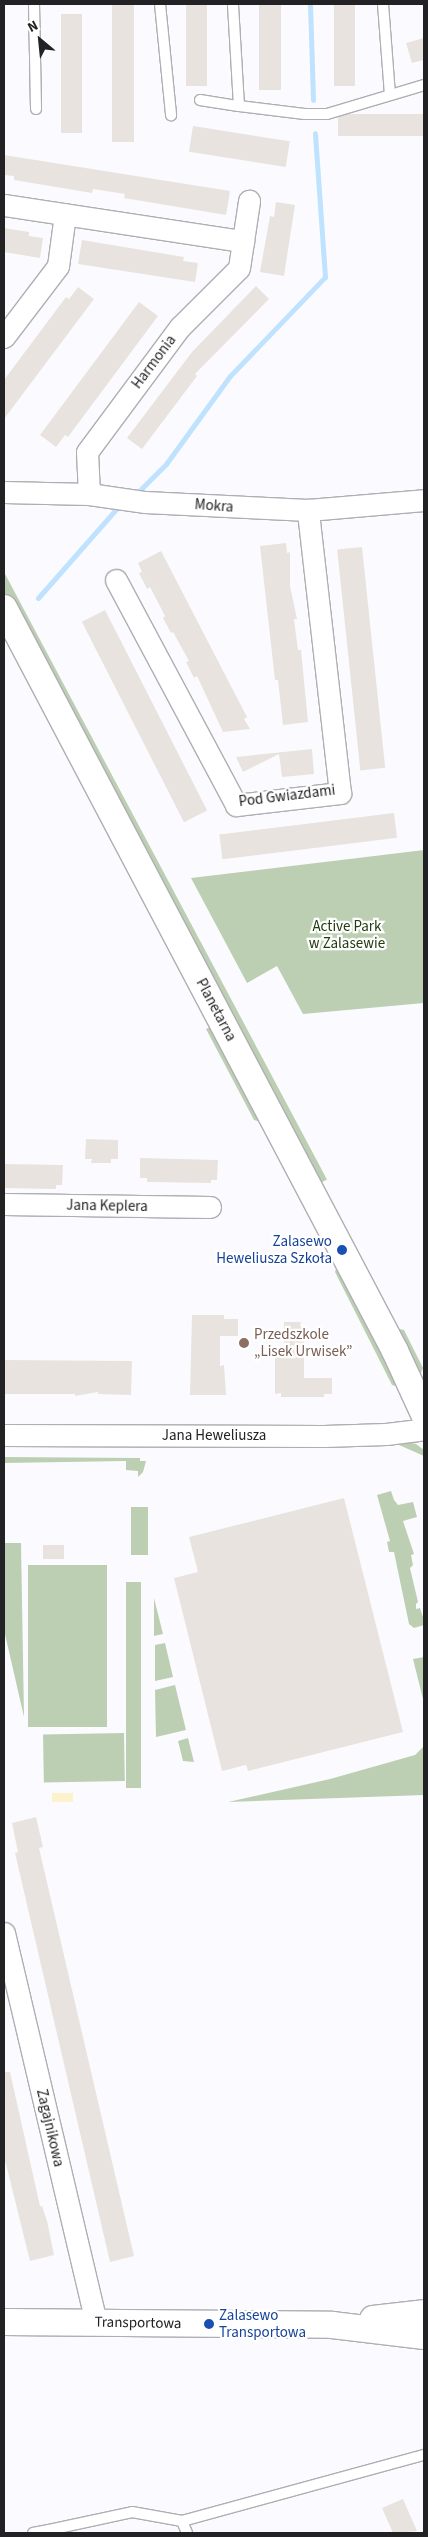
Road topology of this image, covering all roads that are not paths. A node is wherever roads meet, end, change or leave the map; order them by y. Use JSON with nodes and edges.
{"nodes":[{"id":1,"x":34,"y":4,"type":"edge"},
{"id":2,"x":160,"y":4,"type":"edge"},
{"id":3,"x":233,"y":4,"type":"edge"},
{"id":4,"x":383,"y":4,"type":"edge"},
{"id":5,"x":424,"y":85,"type":"edge"},
{"id":6,"x":390,"y":94,"type":"junction"},
{"id":7,"x":200,"y":100,"type":"dead end"},
{"id":8,"x":239,"y":106,"type":"junction"},
{"id":9,"x":36,"y":109,"type":"dead end"},
{"id":10,"x":171,"y":115,"type":"dead end"},
{"id":11,"x":249,"y":201,"type":"dead end"},
{"id":12,"x":4,"y":205,"type":"edge"},
{"id":13,"x":65,"y":214,"type":"junction"},
{"id":14,"x":243,"y":241,"type":"junction"},
{"id":15,"x":4,"y":337,"type":"edge"},
{"id":16,"x":4,"y":492,"type":"edge"},
{"id":17,"x":89,"y":494,"type":"junction"},
{"id":18,"x":424,"y":500,"type":"edge"},
{"id":19,"x":308,"y":510,"type":"junction"},
{"id":20,"x":116,"y":580,"type":"dead end"},
{"id":21,"x":4,"y":608,"type":"edge"},
{"id":22,"x":4,"y":1204,"type":"edge"},
{"id":23,"x":210,"y":1207,"type":"dead end"},
{"id":24,"x":424,"y":1414,"type":"edge"},
{"id":25,"x":424,"y":1429,"type":"edge"},
{"id":26,"x":4,"y":1435,"type":"edge"},
{"id":27,"x":4,"y":1933,"type":"edge"},
{"id":28,"x":424,"y":2313,"type":"edge"},
{"id":29,"x":4,"y":2322,"type":"edge"},
{"id":30,"x":96,"y":2323,"type":"junction"},
{"id":31,"x":332,"y":2325,"type":"junction"},
{"id":32,"x":424,"y":2336,"type":"edge"},
{"id":33,"x":424,"y":2455,"type":"edge"},
{"id":34,"x":182,"y":2521,"type":"junction"},
{"id":35,"x":50,"y":2531,"type":"edge"},
{"id":36,"x":33,"y":2533,"type":"edge"},
{"id":37,"x":187,"y":2533,"type":"edge"}],
"edges":[{"from":1,"to":9,"type":"lane"},
{"from":2,"to":10,"type":"lane"},
{"from":3,"to":8,"type":"lane"},
{"from":4,"to":6,"type":"lane"},
{"from":5,"to":6,"type":"lane"},
{"from":6,"to":8,"type":"lane"},
{"from":7,"to":8,"type":"lane"},
{"from":11,"to":14,"type":"street","name":"Harmonia"},
{"from":12,"to":13,"type":"street"},
{"from":13,"to":14,"type":"street"},
{"from":13,"to":15,"type":"street"},
{"from":14,"to":17,"type":"street","name":"Harmonia"},
{"from":16,"to":17,"type":"street","name":"Mokra"},
{"from":17,"to":19,"type":"street","name":"Mokra"},
{"from":18,"to":19,"type":"street","name":"Mokra"},
{"from":19,"to":20,"type":"street","name":"Pod Gwiazdami"},
{"from":21,"to":24,"type":"street","name":"Planetarna"},
{"from":22,"to":23,"type":"street","name":"Jana Keplera"},
{"from":25,"to":26,"type":"street","name":"Jana Heweliusza"},
{"from":27,"to":30,"type":"street","name":"Zagajnikowa"},
{"from":28,"to":31,"type":"street","name":"Transportowa"},
{"from":29,"to":30,"type":"street","name":"Transportowa"},
{"from":30,"to":31,"type":"street","name":"Transportowa"},
{"from":31,"to":32,"type":"street","name":"Transportowa"},
{"from":33,"to":34,"type":"lane"},
{"from":34,"to":35,"type":"lane"},
{"from":34,"to":37,"type":"lane"},
{"from":35,"to":36,"type":"lane"}]}
